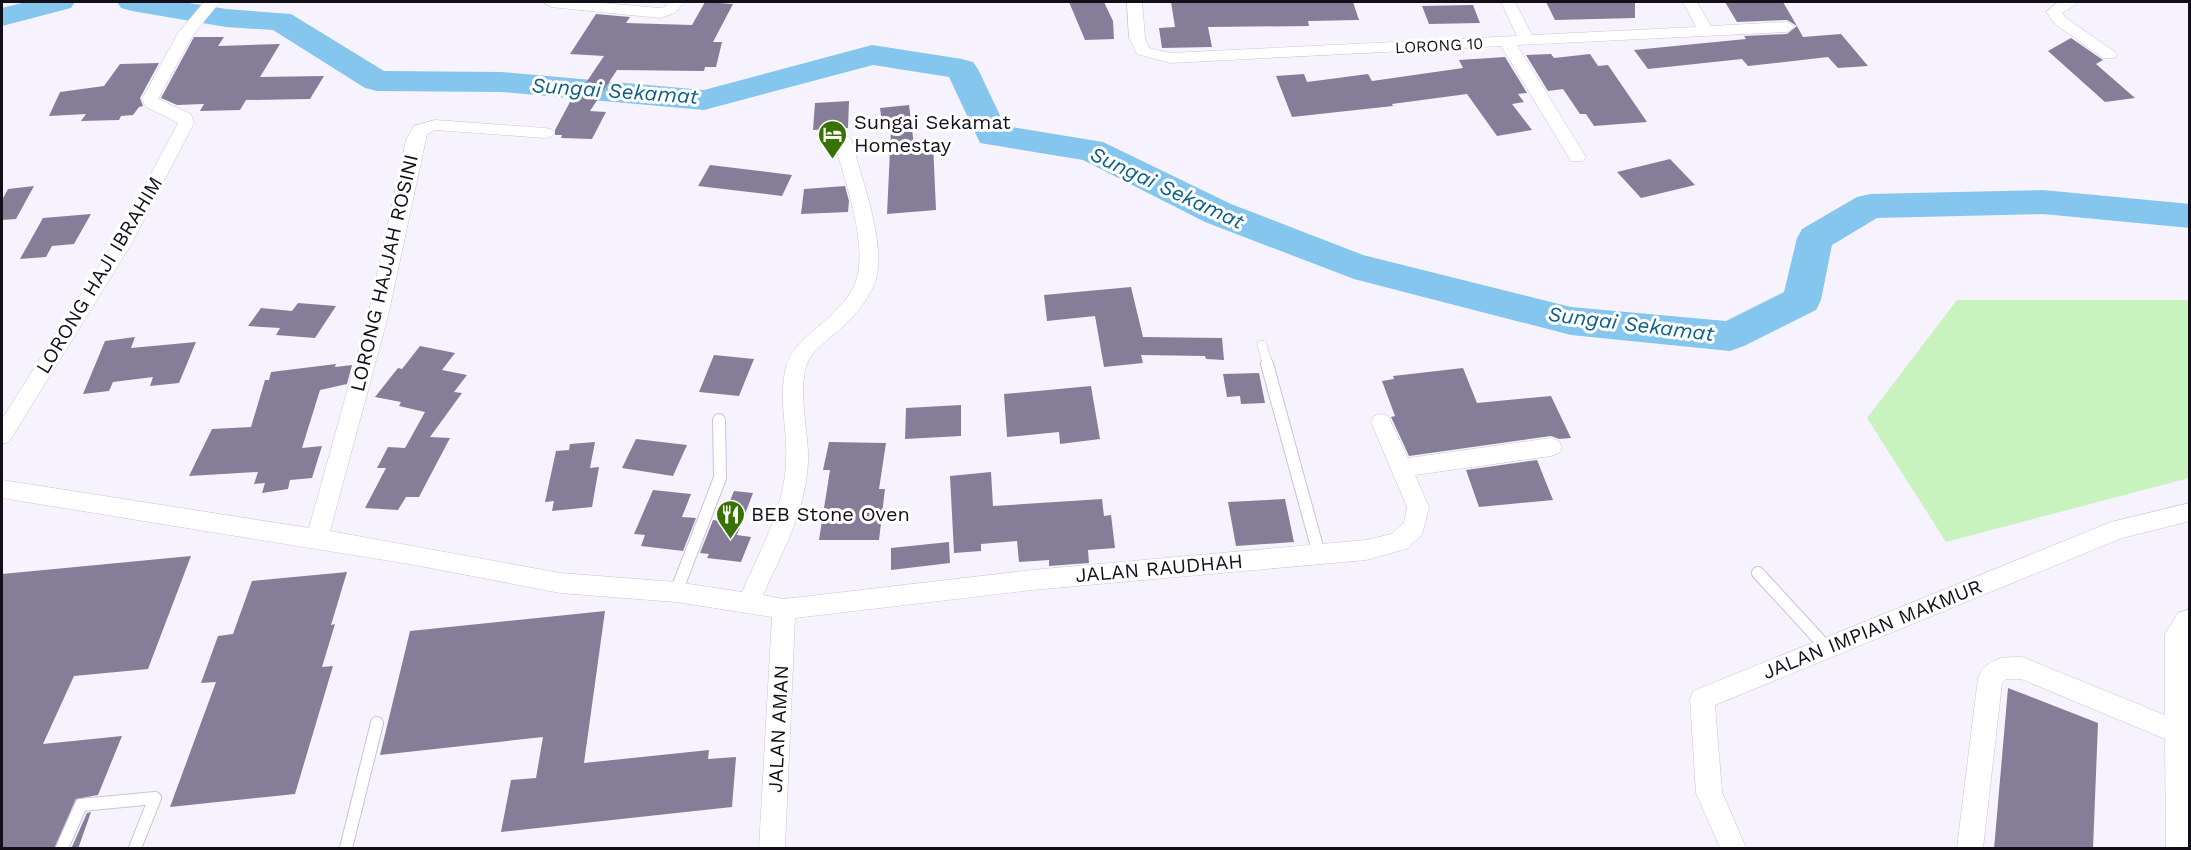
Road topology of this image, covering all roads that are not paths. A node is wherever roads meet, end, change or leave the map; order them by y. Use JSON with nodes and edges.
{"nodes":[{"id":1,"x":212,"y":2,"type":"edge"},
{"id":2,"x":551,"y":2,"type":"edge"},
{"id":3,"x":676,"y":2,"type":"edge"},
{"id":4,"x":1134,"y":2,"type":"edge"},
{"id":5,"x":1508,"y":2,"type":"edge"},
{"id":6,"x":1690,"y":2,"type":"edge"},
{"id":7,"x":2070,"y":2,"type":"edge"},
{"id":8,"x":1787,"y":27,"type":"dead end"},
{"id":9,"x":1706,"y":31,"type":"junction"},
{"id":10,"x":1527,"y":40,"type":"junction"},
{"id":11,"x":1506,"y":41,"type":"junction"},
{"id":12,"x":2109,"y":55,"type":"dead end"},
{"id":13,"x":545,"y":133,"type":"dead end"},
{"id":14,"x":843,"y":141,"type":"dead end"},
{"id":15,"x":1577,"y":157,"type":"dead end"},
{"id":16,"x":1262,"y":345,"type":"dead end"},
{"id":17,"x":719,"y":420,"type":"dead end"},
{"id":18,"x":1381,"y":422,"type":"dead end"},
{"id":19,"x":2,"y":436,"type":"edge"},
{"id":20,"x":1551,"y":447,"type":"dead end"},
{"id":21,"x":1401,"y":468,"type":"junction"},
{"id":22,"x":2,"y":489,"type":"edge"},
{"id":23,"x":2190,"y":512,"type":"edge"},
{"id":24,"x":317,"y":539,"type":"junction"},
{"id":25,"x":1319,"y":554,"type":"junction"},
{"id":26,"x":1758,"y":573,"type":"dead end"},
{"id":27,"x":676,"y":592,"type":"junction"},
{"id":28,"x":748,"y":604,"type":"junction"},
{"id":29,"x":784,"y":609,"type":"junction"},
{"id":30,"x":2190,"y":620,"type":"edge"},
{"id":31,"x":1827,"y":648,"type":"junction"},
{"id":32,"x":377,"y":723,"type":"dead end"},
{"id":33,"x":2180,"y":733,"type":"junction"},
{"id":34,"x":62,"y":849,"type":"edge"},
{"id":35,"x":135,"y":849,"type":"edge"},
{"id":36,"x":346,"y":849,"type":"edge"},
{"id":37,"x":772,"y":849,"type":"edge"},
{"id":38,"x":1733,"y":849,"type":"edge"},
{"id":39,"x":1970,"y":849,"type":"edge"},
{"id":40,"x":2179,"y":849,"type":"edge"}],
"edges":[{"from":1,"to":19,"type":"street","name":"LORONG HAJI IBRAHIM"},
{"from":2,"to":3,"type":"street"},
{"from":4,"to":11,"type":"street","name":"LORONG 10"},
{"from":5,"to":10,"type":"street"},
{"from":6,"to":9,"type":"street"},
{"from":7,"to":12,"type":"street"},
{"from":8,"to":9,"type":"street","name":"LORONG 10"},
{"from":9,"to":10,"type":"street","name":"LORONG 10"},
{"from":10,"to":11,"type":"street","name":"LORONG 10"},
{"from":11,"to":15,"type":"street"},
{"from":13,"to":24,"type":"street","name":"LORONG HAJJAH ROSINI"},
{"from":14,"to":28,"type":"street"},
{"from":16,"to":25,"type":"lane"},
{"from":17,"to":27,"type":"lane"},
{"from":18,"to":21,"type":"street","name":"JALAN RAUDHAH"},
{"from":20,"to":21,"type":"street"},
{"from":21,"to":25,"type":"street","name":"JALAN RAUDHAH"},
{"from":22,"to":24,"type":"street","name":"JALAN RAUDHAH"},
{"from":23,"to":31,"type":"street","name":"JALAN IMPIAN MAKMUR"},
{"from":24,"to":27,"type":"street","name":"JALAN RAUDHAH"},
{"from":25,"to":29,"type":"street","name":"JALAN RAUDHAH"},
{"from":26,"to":31,"type":"lane"},
{"from":27,"to":28,"type":"street","name":"JALAN RAUDHAH"},
{"from":28,"to":29,"type":"street","name":"JALAN RAUDHAH"},
{"from":29,"to":37,"type":"street","name":"JALAN AMAN"},
{"from":30,"to":33,"type":"street"},
{"from":31,"to":38,"type":"street","name":"JALAN IMPIAN MAKMUR"},
{"from":32,"to":36,"type":"lane"},
{"from":33,"to":39,"type":"street"},
{"from":33,"to":40,"type":"street"},
{"from":34,"to":35,"type":"lane"}]}
